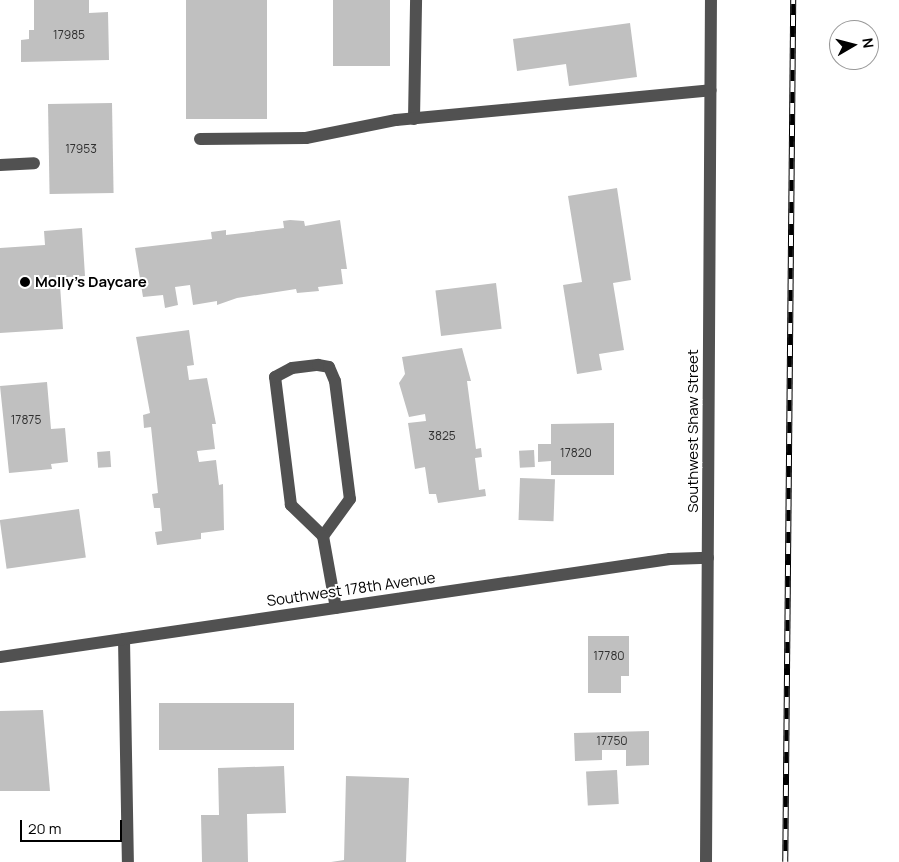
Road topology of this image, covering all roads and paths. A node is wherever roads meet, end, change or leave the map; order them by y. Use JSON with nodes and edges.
{"nodes":[{"id":1,"x":416,"y":0,"type":"edge"},
{"id":2,"x":711,"y":0,"type":"edge"},
{"id":3,"x":711,"y":90,"type":"junction"},
{"id":4,"x":414,"y":119,"type":"junction"},
{"id":5,"x":200,"y":139,"type":"dead end"},
{"id":6,"x":34,"y":163,"type":"dead end"},
{"id":7,"x":0,"y":165,"type":"edge"},
{"id":8,"x":323,"y":536,"type":"junction"},
{"id":9,"x":708,"y":558,"type":"junction"},
{"id":10,"x":336,"y":608,"type":"junction"},
{"id":11,"x":124,"y":639,"type":"junction"},
{"id":12,"x":0,"y":657,"type":"edge"},
{"id":13,"x":128,"y":862,"type":"edge"},
{"id":14,"x":706,"y":862,"type":"edge"}],
"edges":[{"from":1,"to":4,"type":"street"},
{"from":2,"to":3,"type":"street","name":"Southwest Shaw Street"},
{"from":3,"to":4,"type":"street"},
{"from":3,"to":9,"type":"street","name":"Southwest Shaw Street"},
{"from":4,"to":5,"type":"street"},
{"from":6,"to":7,"type":"street"},
{"from":8,"to":8,"type":"street"},
{"from":8,"to":10,"type":"street"},
{"from":9,"to":10,"type":"street","name":"Southwest 178th Avenue"},
{"from":9,"to":14,"type":"street","name":"Southwest Shaw Street"},
{"from":10,"to":11,"type":"street","name":"Southwest 178th Avenue"},
{"from":11,"to":12,"type":"street","name":"Southwest 178th Avenue"},
{"from":11,"to":13,"type":"street"}]}
